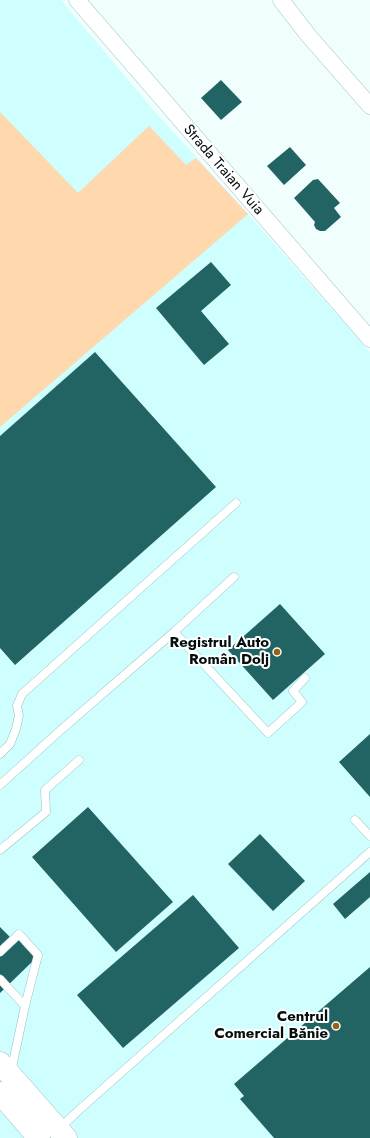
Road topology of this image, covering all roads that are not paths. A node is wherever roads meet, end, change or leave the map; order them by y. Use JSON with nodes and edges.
{"nodes":[{"id":1,"x":77,"y":0,"type":"edge"},
{"id":2,"x":282,"y":0,"type":"edge"},
{"id":3,"x":370,"y":106,"type":"edge"},
{"id":4,"x":370,"y":339,"type":"edge"},
{"id":5,"x":236,"y":503,"type":"dead end"},
{"id":6,"x":234,"y":576,"type":"dead end"},
{"id":7,"x":174,"y":632,"type":"junction"},
{"id":8,"x":305,"y":678,"type":"dead end"},
{"id":9,"x":0,"y":754,"type":"edge"},
{"id":10,"x":79,"y":760,"type":"dead end"},
{"id":11,"x":0,"y":785,"type":"edge"},
{"id":12,"x":355,"y":820,"type":"dead end"},
{"id":13,"x":370,"y":836,"type":"edge"},
{"id":14,"x":0,"y":850,"type":"edge"},
{"id":15,"x":370,"y":852,"type":"edge"},
{"id":16,"x":0,"y":952,"type":"edge"},
{"id":17,"x":0,"y":979,"type":"edge"},
{"id":18,"x":25,"y":1006,"type":"junction"},
{"id":19,"x":3,"y":1077,"type":"edge"},
{"id":20,"x":46,"y":1135,"type":"edge"}],
"edges":[{"from":1,"to":4,"type":"street","name":"Strada Traian Vuia"},
{"from":2,"to":3,"type":"street"},
{"from":5,"to":9,"type":"lane"},
{"from":6,"to":7,"type":"lane"},
{"from":7,"to":8,"type":"lane"},
{"from":7,"to":11,"type":"lane"},
{"from":10,"to":14,"type":"lane"},
{"from":12,"to":13,"type":"lane"},
{"from":15,"to":20,"type":"lane"},
{"from":16,"to":18,"type":"lane"},
{"from":17,"to":18,"type":"lane"},
{"from":18,"to":19,"type":"lane"},
{"from":19,"to":20,"type":"main road"}]}
